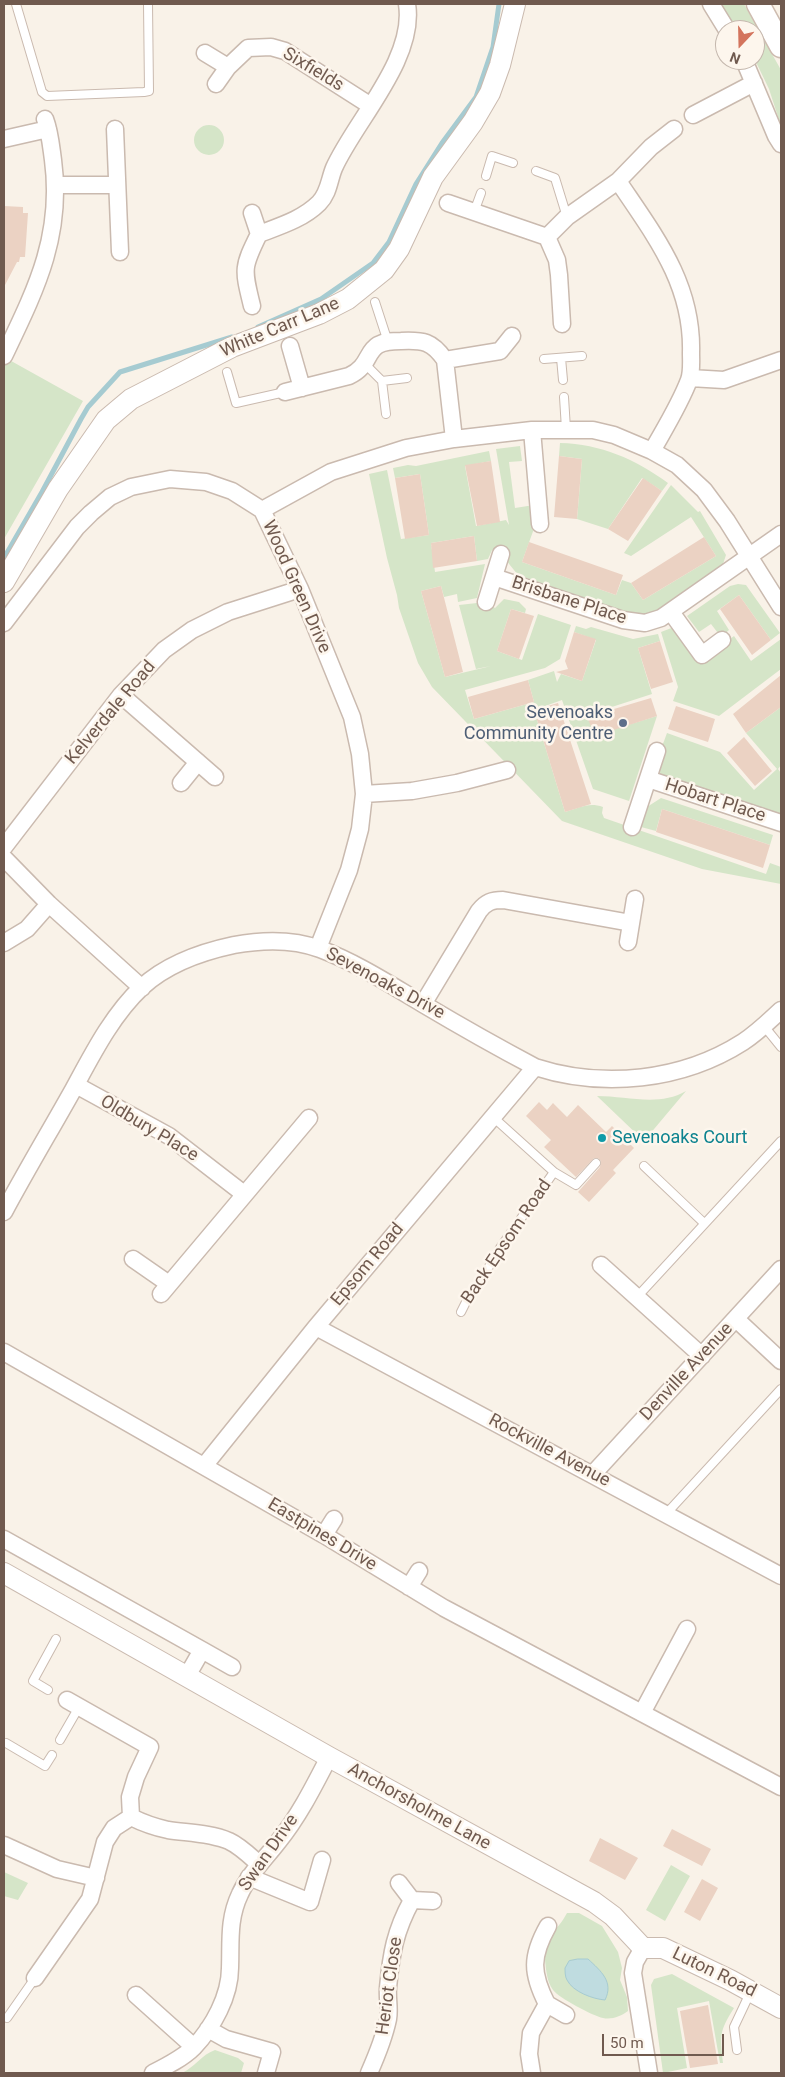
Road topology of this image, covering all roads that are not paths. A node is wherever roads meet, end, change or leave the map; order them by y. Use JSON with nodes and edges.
{"nodes":[{"id":1,"x":16,"y":4,"type":"edge"},
{"id":2,"x":148,"y":4,"type":"edge"},
{"id":3,"x":407,"y":4,"type":"edge"},
{"id":4,"x":515,"y":4,"type":"edge"},
{"id":5,"x":711,"y":4,"type":"edge"},
{"id":6,"x":758,"y":4,"type":"edge"},
{"id":7,"x":721,"y":20,"type":"edge"},
{"id":8,"x":781,"y":46,"type":"edge"},
{"id":9,"x":205,"y":53,"type":"dead end"},
{"id":10,"x":228,"y":66,"type":"junction"},
{"id":11,"x":749,"y":70,"type":"edge"},
{"id":12,"x":754,"y":82,"type":"junction"},
{"id":13,"x":216,"y":84,"type":"dead end"},
{"id":14,"x":371,"y":106,"type":"junction"},
{"id":15,"x":693,"y":115,"type":"dead end"},
{"id":16,"x":115,"y":129,"type":"dead end"},
{"id":17,"x":674,"y":129,"type":"dead end"},
{"id":18,"x":779,"y":138,"type":"edge"},
{"id":19,"x":4,"y":139,"type":"edge"},
{"id":20,"x":513,"y":163,"type":"dead end"},
{"id":21,"x":536,"y":171,"type":"dead end"},
{"id":22,"x":486,"y":176,"type":"dead end"},
{"id":23,"x":618,"y":181,"type":"junction"},
{"id":24,"x":117,"y":185,"type":"junction"},
{"id":25,"x":56,"y":186,"type":"junction"},
{"id":26,"x":480,"y":193,"type":"dead end"},
{"id":27,"x":448,"y":203,"type":"dead end"},
{"id":28,"x":474,"y":212,"type":"junction"},
{"id":29,"x":573,"y":212,"type":"junction"},
{"id":30,"x":252,"y":213,"type":"dead end"},
{"id":31,"x":259,"y":234,"type":"junction"},
{"id":32,"x":548,"y":238,"type":"junction"},
{"id":33,"x":120,"y":252,"type":"dead end"},
{"id":34,"x":376,"y":302,"type":"dead end"},
{"id":35,"x":252,"y":306,"type":"dead end"},
{"id":36,"x":562,"y":324,"type":"dead end"},
{"id":37,"x":10,"y":329,"type":"edge"},
{"id":38,"x":512,"y":336,"type":"dead end"},
{"id":39,"x":388,"y":342,"type":"junction"},
{"id":40,"x":290,"y":346,"type":"dead end"},
{"id":41,"x":4,"y":356,"type":"edge"},
{"id":42,"x":582,"y":356,"type":"dead end"},
{"id":43,"x":561,"y":358,"type":"junction"},
{"id":44,"x":544,"y":359,"type":"dead end"},
{"id":45,"x":445,"y":360,"type":"junction"},
{"id":46,"x":781,"y":360,"type":"edge"},
{"id":47,"x":365,"y":364,"type":"junction"},
{"id":48,"x":227,"y":372,"type":"dead end"},
{"id":49,"x":408,"y":378,"type":"dead end"},
{"id":50,"x":690,"y":378,"type":"junction"},
{"id":51,"x":563,"y":380,"type":"dead end"},
{"id":52,"x":382,"y":381,"type":"junction"},
{"id":53,"x":302,"y":388,"type":"junction"},
{"id":54,"x":285,"y":392,"type":"joint"},
{"id":55,"x":564,"y":396,"type":"dead end"},
{"id":56,"x":386,"y":414,"type":"dead end"},
{"id":57,"x":566,"y":429,"type":"junction"},
{"id":58,"x":532,"y":430,"type":"junction"},
{"id":59,"x":454,"y":439,"type":"junction"},
{"id":60,"x":652,"y":451,"type":"junction"},
{"id":61,"x":262,"y":510,"type":"junction"},
{"id":62,"x":540,"y":524,"type":"dead end"},
{"id":63,"x":781,"y":534,"type":"edge"},
{"id":64,"x":501,"y":554,"type":"dead end"},
{"id":65,"x":749,"y":557,"type":"junction"},
{"id":66,"x":494,"y":577,"type":"junction"},
{"id":67,"x":4,"y":582,"type":"edge"},
{"id":68,"x":300,"y":589,"type":"junction"},
{"id":69,"x":486,"y":602,"type":"dead end"},
{"id":70,"x":781,"y":607,"type":"edge"},
{"id":71,"x":671,"y":612,"type":"junction"},
{"id":72,"x":4,"y":622,"type":"edge"},
{"id":73,"x":722,"y":640,"type":"dead end"},
{"id":74,"x":121,"y":695,"type":"junction"},
{"id":75,"x":657,"y":751,"type":"dead end"},
{"id":76,"x":198,"y":762,"type":"junction"},
{"id":77,"x":507,"y":770,"type":"dead end"},
{"id":78,"x":215,"y":777,"type":"dead end"},
{"id":79,"x":648,"y":779,"type":"junction"},
{"id":80,"x":181,"y":784,"type":"dead end"},
{"id":81,"x":364,"y":794,"type":"junction"},
{"id":82,"x":781,"y":823,"type":"edge"},
{"id":83,"x":632,"y":827,"type":"dead end"},
{"id":84,"x":4,"y":848,"type":"edge"},
{"id":85,"x":4,"y":858,"type":"edge"},
{"id":86,"x":635,"y":899,"type":"dead end"},
{"id":87,"x":49,"y":904,"type":"junction"},
{"id":88,"x":632,"y":923,"type":"junction"},
{"id":89,"x":628,"y":942,"type":"dead end"},
{"id":90,"x":4,"y":943,"type":"edge"},
{"id":91,"x":318,"y":948,"type":"junction"},
{"id":92,"x":142,"y":988,"type":"junction"},
{"id":93,"x":423,"y":1004,"type":"junction"},
{"id":94,"x":781,"y":1010,"type":"edge"},
{"id":95,"x":764,"y":1026,"type":"junction"},
{"id":96,"x":781,"y":1047,"type":"edge"},
{"id":97,"x":535,"y":1067,"type":"junction"},
{"id":98,"x":76,"y":1085,"type":"junction"},
{"id":99,"x":493,"y":1117,"type":"junction"},
{"id":100,"x":309,"y":1118,"type":"dead end"},
{"id":101,"x":781,"y":1141,"type":"edge"},
{"id":102,"x":596,"y":1163,"type":"dead end"},
{"id":103,"x":644,"y":1166,"type":"dead end"},
{"id":104,"x":554,"y":1172,"type":"junction"},
{"id":105,"x":244,"y":1194,"type":"junction"},
{"id":106,"x":4,"y":1210,"type":"edge"},
{"id":107,"x":704,"y":1223,"type":"junction"},
{"id":108,"x":132,"y":1260,"type":"dead end"},
{"id":109,"x":601,"y":1265,"type":"dead end"},
{"id":110,"x":781,"y":1269,"type":"edge"},
{"id":111,"x":637,"y":1297,"type":"junction"},
{"id":112,"x":461,"y":1312,"type":"dead end"},
{"id":113,"x":736,"y":1319,"type":"junction"},
{"id":114,"x":316,"y":1327,"type":"junction"},
{"id":115,"x":4,"y":1352,"type":"edge"},
{"id":116,"x":702,"y":1356,"type":"junction"},
{"id":117,"x":781,"y":1361,"type":"edge"},
{"id":118,"x":781,"y":1389,"type":"edge"},
{"id":119,"x":204,"y":1466,"type":"junction"},
{"id":120,"x":593,"y":1474,"type":"junction"},
{"id":121,"x":666,"y":1514,"type":"junction"},
{"id":122,"x":334,"y":1519,"type":"dead end"},
{"id":123,"x":324,"y":1535,"type":"junction"},
{"id":124,"x":4,"y":1539,"type":"edge"},
{"id":125,"x":419,"y":1570,"type":"dead end"},
{"id":126,"x":4,"y":1573,"type":"edge"},
{"id":127,"x":781,"y":1576,"type":"edge"},
{"id":128,"x":410,"y":1587,"type":"junction"},
{"id":129,"x":687,"y":1628,"type":"dead end"},
{"id":130,"x":56,"y":1639,"type":"dead end"},
{"id":131,"x":202,"y":1650,"type":"junction"},
{"id":132,"x":232,"y":1667,"type":"dead end"},
{"id":133,"x":186,"y":1676,"type":"junction"},
{"id":134,"x":48,"y":1690,"type":"dead end"},
{"id":135,"x":73,"y":1704,"type":"joint"},
{"id":136,"x":642,"y":1713,"type":"junction"},
{"id":137,"x":60,"y":1740,"type":"dead end"},
{"id":138,"x":6,"y":1743,"type":"dead end"},
{"id":139,"x":52,"y":1755,"type":"dead end"},
{"id":140,"x":329,"y":1757,"type":"junction"},
{"id":141,"x":781,"y":1786,"type":"edge"},
{"id":142,"x":131,"y":1817,"type":"junction"},
{"id":143,"x":4,"y":1845,"type":"edge"},
{"id":144,"x":322,"y":1860,"type":"dead end"},
{"id":145,"x":254,"y":1871,"type":"junction"},
{"id":146,"x":96,"y":1878,"type":"junction"},
{"id":147,"x":399,"y":1883,"type":"dead end"},
{"id":148,"x":412,"y":1900,"type":"junction"},
{"id":149,"x":433,"y":1901,"type":"dead end"},
{"id":150,"x":548,"y":1926,"type":"dead end"},
{"id":151,"x":643,"y":1948,"type":"junction"},
{"id":152,"x":34,"y":1978,"type":"joint"},
{"id":153,"x":751,"y":1992,"type":"junction"},
{"id":154,"x":136,"y":1994,"type":"dead end"},
{"id":155,"x":547,"y":2004,"type":"junction"},
{"id":156,"x":781,"y":2008,"type":"edge"},
{"id":157,"x":566,"y":2015,"type":"dead end"},
{"id":158,"x":7,"y":2018,"type":"dead end"},
{"id":159,"x":208,"y":2029,"type":"junction"},
{"id":160,"x":194,"y":2047,"type":"junction"},
{"id":161,"x":737,"y":2050,"type":"dead end"},
{"id":162,"x":153,"y":2073,"type":"edge"},
{"id":163,"x":266,"y":2073,"type":"edge"},
{"id":164,"x":369,"y":2073,"type":"edge"},
{"id":165,"x":532,"y":2073,"type":"edge"},
{"id":166,"x":649,"y":2073,"type":"edge"}],
"edges":[{"from":1,"to":2,"type":"lane"},
{"from":3,"to":14,"type":"street"},
{"from":4,"to":67,"type":"street","name":"White Carr Lane"},
{"from":5,"to":7,"type":"street"},
{"from":6,"to":8,"type":"main road"},
{"from":9,"to":10,"type":"street"},
{"from":10,"to":13,"type":"street","name":"Sixfields"},
{"from":10,"to":14,"type":"street","name":"Sixfields"},
{"from":11,"to":12,"type":"street"},
{"from":12,"to":15,"type":"street"},
{"from":12,"to":18,"type":"street"},
{"from":14,"to":31,"type":"street"},
{"from":16,"to":24,"type":"street"},
{"from":17,"to":23,"type":"street"},
{"from":19,"to":25,"type":"street"},
{"from":20,"to":22,"type":"lane"},
{"from":21,"to":29,"type":"lane"},
{"from":23,"to":29,"type":"street"},
{"from":23,"to":50,"type":"street"},
{"from":24,"to":25,"type":"street"},
{"from":24,"to":33,"type":"street"},
{"from":25,"to":37,"type":"street"},
{"from":26,"to":28,"type":"lane"},
{"from":27,"to":28,"type":"street"},
{"from":28,"to":32,"type":"street"},
{"from":29,"to":32,"type":"street"},
{"from":30,"to":31,"type":"street"},
{"from":31,"to":35,"type":"street"},
{"from":32,"to":36,"type":"street"},
{"from":34,"to":39,"type":"lane"},
{"from":37,"to":41,"type":"street"},
{"from":38,"to":45,"type":"street"},
{"from":39,"to":45,"type":"street"},
{"from":39,"to":47,"type":"street"},
{"from":40,"to":53,"type":"street"},
{"from":42,"to":43,"type":"lane"},
{"from":43,"to":44,"type":"lane"},
{"from":43,"to":51,"type":"lane"},
{"from":45,"to":59,"type":"street"},
{"from":46,"to":50,"type":"street"},
{"from":47,"to":52,"type":"lane"},
{"from":47,"to":53,"type":"street"},
{"from":48,"to":54,"type":"lane"},
{"from":49,"to":52,"type":"lane"},
{"from":50,"to":60,"type":"street"},
{"from":52,"to":56,"type":"lane"},
{"from":53,"to":54,"type":"street"},
{"from":55,"to":57,"type":"lane"},
{"from":57,"to":58,"type":"street"},
{"from":57,"to":60,"type":"street"},
{"from":58,"to":59,"type":"street"},
{"from":58,"to":62,"type":"street"},
{"from":59,"to":61,"type":"street"},
{"from":60,"to":65,"type":"street"},
{"from":61,"to":68,"type":"street","name":"Wood Green Drive"},
{"from":61,"to":72,"type":"street","name":"Wood Green Drive"},
{"from":63,"to":65,"type":"street","name":"Brisbane Place"},
{"from":64,"to":66,"type":"street","name":"Brisbane Place"},
{"from":65,"to":70,"type":"street"},
{"from":65,"to":71,"type":"street","name":"Brisbane Place"},
{"from":66,"to":69,"type":"street","name":"Brisbane Place"},
{"from":66,"to":71,"type":"street","name":"Brisbane Place"},
{"from":68,"to":74,"type":"street","name":"Kelverdale Road"},
{"from":68,"to":81,"type":"street","name":"Wood Green Drive"},
{"from":71,"to":73,"type":"street"},
{"from":74,"to":76,"type":"street"},
{"from":74,"to":84,"type":"street","name":"Kelverdale Road"},
{"from":75,"to":79,"type":"street","name":"Hobart Place"},
{"from":76,"to":78,"type":"street"},
{"from":76,"to":80,"type":"street"},
{"from":77,"to":81,"type":"street"},
{"from":79,"to":82,"type":"street","name":"Hobart Place"},
{"from":79,"to":83,"type":"street","name":"Hobart Place"},
{"from":81,"to":91,"type":"street","name":"Wood Green Drive"},
{"from":85,"to":87,"type":"street"},
{"from":86,"to":88,"type":"street"},
{"from":87,"to":90,"type":"street"},
{"from":87,"to":92,"type":"street"},
{"from":88,"to":89,"type":"street"},
{"from":88,"to":93,"type":"street"},
{"from":91,"to":92,"type":"street","name":"Sevenoaks Drive"},
{"from":91,"to":93,"type":"street","name":"Sevenoaks Drive"},
{"from":92,"to":98,"type":"street","name":"Sevenoaks Drive"},
{"from":93,"to":97,"type":"street","name":"Sevenoaks Drive"},
{"from":94,"to":95,"type":"street","name":"Sevenoaks Drive"},
{"from":95,"to":96,"type":"lane"},
{"from":95,"to":97,"type":"street","name":"Sevenoaks Drive"},
{"from":97,"to":99,"type":"street","name":"Epsom Road"},
{"from":98,"to":105,"type":"street","name":"Oldbury Place"},
{"from":98,"to":106,"type":"street","name":"Sevenoaks Drive"},
{"from":99,"to":104,"type":"lane","name":"Back Epsom Road"},
{"from":99,"to":114,"type":"street","name":"Epsom Road"},
{"from":100,"to":105,"type":"street"},
{"from":101,"to":107,"type":"lane"},
{"from":102,"to":104,"type":"lane","name":"Back Epsom Road"},
{"from":103,"to":107,"type":"lane"},
{"from":104,"to":112,"type":"lane","name":"Back Epsom Road"},
{"from":105,"to":108,"type":"street"},
{"from":107,"to":111,"type":"lane"},
{"from":109,"to":111,"type":"street"},
{"from":110,"to":113,"type":"street","name":"Denville Avenue"},
{"from":111,"to":116,"type":"street"},
{"from":113,"to":116,"type":"street","name":"Denville Avenue"},
{"from":113,"to":117,"type":"street"},
{"from":114,"to":119,"type":"street","name":"Epsom Road"},
{"from":114,"to":120,"type":"street","name":"Rockville Avenue"},
{"from":115,"to":119,"type":"street","name":"Eastpines Drive"},
{"from":116,"to":120,"type":"street","name":"Denville Avenue"},
{"from":118,"to":121,"type":"lane"},
{"from":119,"to":123,"type":"street","name":"Eastpines Drive"},
{"from":120,"to":121,"type":"street","name":"Rockville Avenue"},
{"from":121,"to":127,"type":"street","name":"Rockville Avenue"},
{"from":122,"to":123,"type":"street"},
{"from":123,"to":128,"type":"street","name":"Eastpines Drive"},
{"from":124,"to":131,"type":"street"},
{"from":125,"to":128,"type":"street"},
{"from":126,"to":133,"type":"street","name":"Anchorsholme Lane"},
{"from":128,"to":136,"type":"street","name":"Eastpines Drive"},
{"from":129,"to":136,"type":"street"},
{"from":130,"to":134,"type":"lane"},
{"from":131,"to":132,"type":"street"},
{"from":131,"to":133,"type":"street"},
{"from":133,"to":140,"type":"street","name":"Anchorsholme Lane"},
{"from":135,"to":137,"type":"lane"},
{"from":135,"to":142,"type":"street"},
{"from":136,"to":141,"type":"street","name":"Eastpines Drive"},
{"from":138,"to":139,"type":"lane"},
{"from":140,"to":145,"type":"street","name":"Swan Drive"},
{"from":140,"to":151,"type":"street","name":"Anchorsholme Lane"},
{"from":142,"to":145,"type":"street"},
{"from":142,"to":146,"type":"street"},
{"from":143,"to":146,"type":"street"},
{"from":144,"to":145,"type":"street"},
{"from":145,"to":159,"type":"street","name":"Swan Drive"},
{"from":146,"to":152,"type":"street"},
{"from":147,"to":148,"type":"street"},
{"from":148,"to":149,"type":"street"},
{"from":148,"to":164,"type":"street","name":"Heriot Close"},
{"from":150,"to":155,"type":"street"},
{"from":151,"to":153,"type":"street","name":"Luton Road"},
{"from":151,"to":166,"type":"street"},
{"from":152,"to":158,"type":"lane"},
{"from":153,"to":156,"type":"street","name":"Luton Road"},
{"from":153,"to":161,"type":"lane"},
{"from":154,"to":160,"type":"street"},
{"from":155,"to":157,"type":"street"},
{"from":155,"to":165,"type":"street"},
{"from":159,"to":160,"type":"street","name":"Swan Drive"},
{"from":159,"to":163,"type":"street"},
{"from":160,"to":162,"type":"street","name":"Swan Drive"}]}
